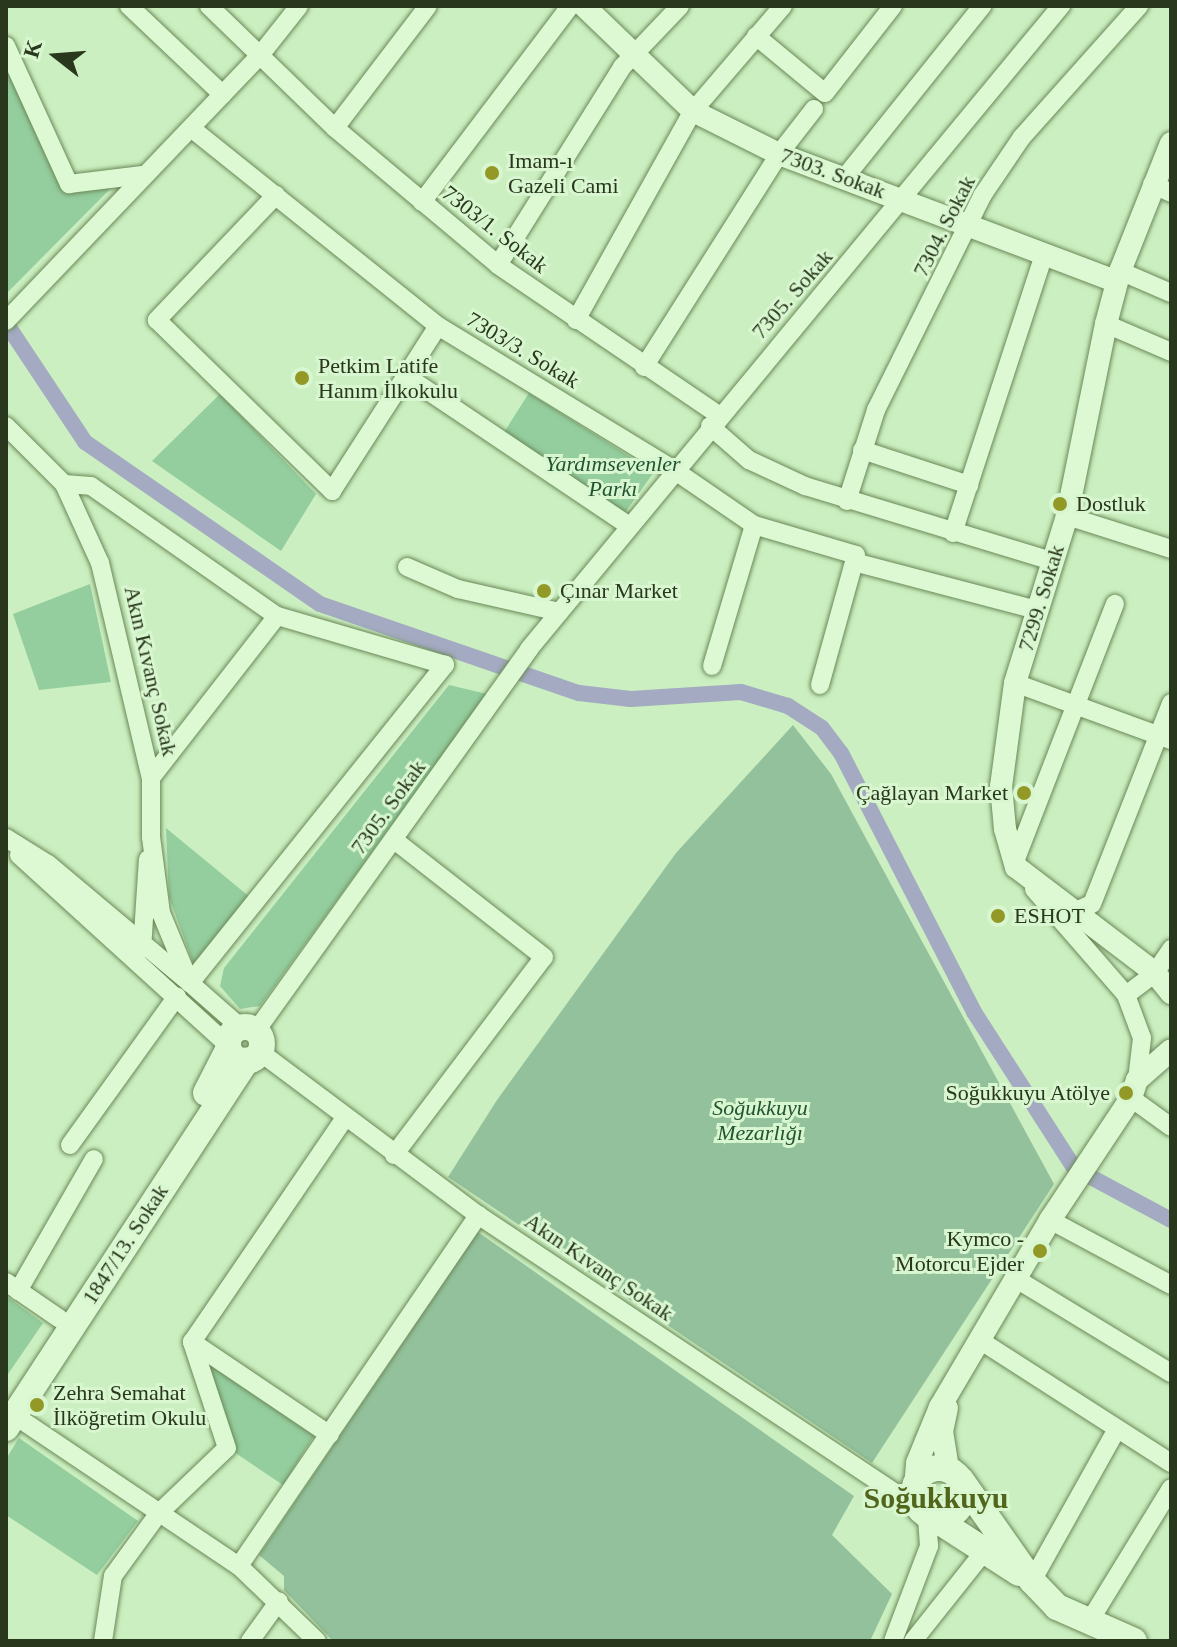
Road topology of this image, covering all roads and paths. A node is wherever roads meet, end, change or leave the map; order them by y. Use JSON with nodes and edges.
{"nodes":[{"id":1,"x":129,"y":6,"type":"edge"},
{"id":2,"x":209,"y":6,"type":"edge"},
{"id":3,"x":299,"y":6,"type":"edge"},
{"id":4,"x":428,"y":6,"type":"edge"},
{"id":5,"x":570,"y":6,"type":"edge"},
{"id":6,"x":584,"y":6,"type":"edge"},
{"id":7,"x":680,"y":6,"type":"edge"},
{"id":8,"x":783,"y":6,"type":"edge"},
{"id":9,"x":893,"y":6,"type":"edge"},
{"id":10,"x":982,"y":6,"type":"edge"},
{"id":11,"x":1061,"y":6,"type":"edge"},
{"id":12,"x":1139,"y":6,"type":"edge"},
{"id":13,"x":756,"y":36,"type":"junction"},
{"id":14,"x":6,"y":46,"type":"edge"},
{"id":15,"x":261,"y":54,"type":"junction"},
{"id":16,"x":634,"y":59,"type":"junction"},
{"id":17,"x":223,"y":95,"type":"junction"},
{"id":18,"x":814,"y":109,"type":"dead end"},
{"id":19,"x":693,"y":111,"type":"junction"},
{"id":20,"x":191,"y":128,"type":"junction"},
{"id":21,"x":335,"y":128,"type":"junction"},
{"id":22,"x":1171,"y":143,"type":"edge"},
{"id":23,"x":779,"y":154,"type":"junction"},
{"id":24,"x":142,"y":175,"type":"junction"},
{"id":25,"x":846,"y":176,"type":"junction"},
{"id":26,"x":1162,"y":188,"type":"edge"},
{"id":27,"x":276,"y":195,"type":"junction"},
{"id":28,"x":905,"y":201,"type":"junction"},
{"id":29,"x":422,"y":202,"type":"junction"},
{"id":30,"x":968,"y":227,"type":"junction"},
{"id":31,"x":1044,"y":255,"type":"junction"},
{"id":32,"x":498,"y":265,"type":"junction"},
{"id":33,"x":1119,"y":277,"type":"junction"},
{"id":34,"x":1171,"y":293,"type":"edge"},
{"id":35,"x":576,"y":320,"type":"junction"},
{"id":36,"x":6,"y":321,"type":"edge"},
{"id":37,"x":1106,"y":324,"type":"junction"},
{"id":38,"x":438,"y":326,"type":"junction"},
{"id":39,"x":1171,"y":352,"type":"edge"},
{"id":40,"x":644,"y":367,"type":"junction"},
{"id":41,"x":406,"y":376,"type":"junction"},
{"id":42,"x":714,"y":421,"type":"junction"},
{"id":43,"x":6,"y":426,"type":"edge"},
{"id":44,"x":862,"y":450,"type":"junction"},
{"id":45,"x":674,"y":470,"type":"junction"},
{"id":46,"x":64,"y":484,"type":"junction"},
{"id":47,"x":969,"y":485,"type":"junction"},
{"id":48,"x":847,"y":501,"type":"junction"},
{"id":49,"x":1067,"y":516,"type":"junction"},
{"id":50,"x":754,"y":525,"type":"junction"},
{"id":51,"x":629,"y":526,"type":"junction"},
{"id":52,"x":953,"y":533,"type":"junction"},
{"id":53,"x":1171,"y":549,"type":"edge"},
{"id":54,"x":1052,"y":561,"type":"junction"},
{"id":55,"x":854,"y":562,"type":"junction"},
{"id":56,"x":407,"y":567,"type":"dead end"},
{"id":57,"x":1115,"y":604,"type":"dead end"},
{"id":58,"x":1037,"y":610,"type":"junction"},
{"id":59,"x":559,"y":612,"type":"junction"},
{"id":60,"x":277,"y":616,"type":"junction"},
{"id":61,"x":712,"y":666,"type":"dead end"},
{"id":62,"x":1015,"y":683,"type":"junction"},
{"id":63,"x":820,"y":685,"type":"dead end"},
{"id":64,"x":1171,"y":703,"type":"edge"},
{"id":65,"x":1078,"y":704,"type":"junction"},
{"id":66,"x":1164,"y":736,"type":"edge"},
{"id":67,"x":151,"y":778,"type":"junction"},
{"id":68,"x":151,"y":837,"type":"junction"},
{"id":69,"x":6,"y":840,"type":"edge"},
{"id":70,"x":394,"y":840,"type":"junction"},
{"id":71,"x":1015,"y":865,"type":"junction"},
{"id":72,"x":1076,"y":911,"type":"junction"},
{"id":73,"x":142,"y":943,"type":"junction"},
{"id":74,"x":1171,"y":949,"type":"edge"},
{"id":75,"x":143,"y":966,"type":"junction"},
{"id":76,"x":1167,"y":986,"type":"edge"},
{"id":77,"x":183,"y":990,"type":"junction"},
{"id":78,"x":1126,"y":995,"type":"junction"},
{"id":79,"x":243,"y":1044,"type":"junction"},
{"id":80,"x":1171,"y":1050,"type":"edge"},
{"id":81,"x":1134,"y":1089,"type":"junction"},
{"id":82,"x":344,"y":1119,"type":"junction"},
{"id":83,"x":1171,"y":1127,"type":"edge"},
{"id":84,"x":70,"y":1145,"type":"dead end"},
{"id":85,"x":394,"y":1155,"type":"junction"},
{"id":86,"x":94,"y":1159,"type":"dead end"},
{"id":87,"x":1056,"y":1211,"type":"junction"},
{"id":88,"x":478,"y":1215,"type":"junction"},
{"id":89,"x":1018,"y":1280,"type":"junction"},
{"id":90,"x":1171,"y":1285,"type":"edge"},
{"id":91,"x":12,"y":1286,"type":"edge"},
{"id":92,"x":60,"y":1319,"type":"junction"},
{"id":93,"x":981,"y":1341,"type":"junction"},
{"id":94,"x":192,"y":1342,"type":"junction"},
{"id":95,"x":962,"y":1372,"type":"junction"},
{"id":96,"x":1171,"y":1373,"type":"edge"},
{"id":97,"x":9,"y":1414,"type":"edge"},
{"id":98,"x":1117,"y":1429,"type":"junction"},
{"id":99,"x":330,"y":1435,"type":"junction"},
{"id":100,"x":1171,"y":1463,"type":"edge"},
{"id":101,"x":955,"y":1475,"type":"junction"},
{"id":102,"x":1171,"y":1488,"type":"edge"},
{"id":103,"x":924,"y":1507,"type":"junction"},
{"id":104,"x":158,"y":1514,"type":"junction"},
{"id":105,"x":990,"y":1541,"type":"junction"},
{"id":106,"x":239,"y":1566,"type":"junction"},
{"id":107,"x":1032,"y":1581,"type":"junction"},
{"id":108,"x":279,"y":1601,"type":"junction"},
{"id":109,"x":1089,"y":1622,"type":"junction"},
{"id":110,"x":103,"y":1641,"type":"edge"},
{"id":111,"x":250,"y":1641,"type":"edge"},
{"id":112,"x":317,"y":1641,"type":"edge"},
{"id":113,"x":893,"y":1641,"type":"edge"},
{"id":114,"x":913,"y":1641,"type":"edge"},
{"id":115,"x":1134,"y":1641,"type":"edge"}],
"edges":[{"from":1,"to":17,"type":"street"},
{"from":2,"to":15,"type":"street","name":"7303/1. Sokak"},
{"from":3,"to":15,"type":"street"},
{"from":4,"to":21,"type":"street"},
{"from":5,"to":29,"type":"street"},
{"from":6,"to":16,"type":"street","name":"7303. Sokak"},
{"from":7,"to":16,"type":"street"},
{"from":8,"to":13,"type":"street"},
{"from":9,"to":13,"type":"street"},
{"from":10,"to":25,"type":"street"},
{"from":11,"to":28,"type":"street","name":"7305. Sokak"},
{"from":12,"to":30,"type":"street","name":"7304. Sokak"},
{"from":13,"to":19,"type":"street"},
{"from":14,"to":24,"type":"street"},
{"from":15,"to":17,"type":"street"},
{"from":15,"to":21,"type":"street","name":"7303/1. Sokak"},
{"from":16,"to":19,"type":"street","name":"7303. Sokak"},
{"from":16,"to":32,"type":"street"},
{"from":17,"to":20,"type":"street"},
{"from":18,"to":23,"type":"street"},
{"from":19,"to":23,"type":"street","name":"7303. Sokak"},
{"from":19,"to":35,"type":"street"},
{"from":20,"to":24,"type":"street"},
{"from":20,"to":27,"type":"street","name":"7303/3. Sokak"},
{"from":21,"to":29,"type":"street","name":"7303/1. Sokak"},
{"from":22,"to":26,"type":"street","name":"7299. Sokak"},
{"from":23,"to":25,"type":"street","name":"7303. Sokak"},
{"from":23,"to":40,"type":"street"},
{"from":24,"to":36,"type":"street"},
{"from":25,"to":28,"type":"street","name":"7303. Sokak"},
{"from":26,"to":33,"type":"street","name":"7299. Sokak"},
{"from":27,"to":38,"type":"street","name":"7303/3. Sokak"},
{"from":27,"to":41,"type":"street"},
{"from":28,"to":30,"type":"street","name":"7303. Sokak"},
{"from":28,"to":42,"type":"street","name":"7305. Sokak"},
{"from":29,"to":32,"type":"street","name":"7303/1. Sokak"},
{"from":30,"to":31,"type":"street","name":"7303. Sokak"},
{"from":30,"to":44,"type":"street","name":"7304. Sokak"},
{"from":31,"to":33,"type":"street","name":"7303. Sokak"},
{"from":31,"to":47,"type":"street"},
{"from":32,"to":35,"type":"street","name":"7303/1. Sokak"},
{"from":33,"to":34,"type":"street"},
{"from":33,"to":37,"type":"street","name":"7299. Sokak"},
{"from":35,"to":40,"type":"street","name":"7303/1. Sokak"},
{"from":37,"to":39,"type":"street"},
{"from":37,"to":49,"type":"street","name":"7299. Sokak"},
{"from":38,"to":41,"type":"street"},
{"from":38,"to":45,"type":"street","name":"7303/3. Sokak"},
{"from":40,"to":42,"type":"street","name":"7303/1. Sokak"},
{"from":41,"to":51,"type":"street"},
{"from":42,"to":45,"type":"street","name":"7305. Sokak"},
{"from":42,"to":48,"type":"street","name":"7303/1. Sokak"},
{"from":43,"to":46,"type":"street","name":"Akın Kıvanç Sokak"},
{"from":44,"to":47,"type":"street"},
{"from":44,"to":48,"type":"street","name":"7304. Sokak"},
{"from":45,"to":50,"type":"street","name":"7303/3. Sokak"},
{"from":45,"to":51,"type":"street","name":"7305. Sokak"},
{"from":46,"to":60,"type":"street"},
{"from":46,"to":67,"type":"street","name":"Akın Kıvanç Sokak"},
{"from":47,"to":52,"type":"street"},
{"from":48,"to":52,"type":"street","name":"7303/1. Sokak"},
{"from":49,"to":53,"type":"street"},
{"from":49,"to":54,"type":"street","name":"7299. Sokak"},
{"from":50,"to":55,"type":"street","name":"7303/3. Sokak"},
{"from":50,"to":61,"type":"street"},
{"from":51,"to":59,"type":"street","name":"7305. Sokak"},
{"from":52,"to":54,"type":"street","name":"7303/1. Sokak"},
{"from":54,"to":58,"type":"street","name":"7299. Sokak"},
{"from":55,"to":58,"type":"street","name":"7303/3. Sokak"},
{"from":55,"to":63,"type":"street"},
{"from":56,"to":59,"type":"street"},
{"from":57,"to":65,"type":"street"},
{"from":58,"to":62,"type":"street","name":"7299. Sokak"},
{"from":59,"to":70,"type":"street","name":"7305. Sokak"},
{"from":60,"to":67,"type":"street"},
{"from":60,"to":77,"type":"street"},
{"from":62,"to":65,"type":"street"},
{"from":62,"to":71,"type":"street","name":"7299. Sokak"},
{"from":64,"to":66,"type":"street"},
{"from":65,"to":66,"type":"street"},
{"from":65,"to":71,"type":"street"},
{"from":66,"to":72,"type":"street"},
{"from":67,"to":68,"type":"street","name":"Akın Kıvanç Sokak"},
{"from":68,"to":73,"type":"street"},
{"from":68,"to":77,"type":"street","name":"Akın Kıvanç Sokak"},
{"from":69,"to":73,"type":"street"},
{"from":69,"to":75,"type":"street"},
{"from":70,"to":79,"type":"street","name":"7305. Sokak"},
{"from":70,"to":85,"type":"street"},
{"from":71,"to":72,"type":"street"},
{"from":71,"to":78,"type":"street"},
{"from":72,"to":76,"type":"street"},
{"from":73,"to":75,"type":"street"},
{"from":73,"to":77,"type":"street"},
{"from":74,"to":76,"type":"street"},
{"from":75,"to":77,"type":"street"},
{"from":76,"to":78,"type":"street"},
{"from":77,"to":79,"type":"street","name":"Akın Kıvanç Sokak"},
{"from":77,"to":84,"type":"street"},
{"from":78,"to":81,"type":"street"},
{"from":79,"to":82,"type":"street","name":"Akın Kıvanç Sokak"},
{"from":79,"to":92,"type":"main road","name":"1847/13. Sokak"},
{"from":79,"to":97,"type":"main road","name":"1847/13. Sokak"},
{"from":80,"to":81,"type":"street"},
{"from":81,"to":83,"type":"street"},
{"from":81,"to":87,"type":"street"},
{"from":82,"to":85,"type":"street","name":"Akın Kıvanç Sokak"},
{"from":82,"to":94,"type":"street"},
{"from":85,"to":88,"type":"street","name":"Akın Kıvanç Sokak"},
{"from":86,"to":91,"type":"street"},
{"from":87,"to":89,"type":"street"},
{"from":87,"to":90,"type":"street"},
{"from":88,"to":99,"type":"street"},
{"from":88,"to":103,"type":"street","name":"Akın Kıvanç Sokak"},
{"from":89,"to":93,"type":"street"},
{"from":89,"to":96,"type":"street"},
{"from":91,"to":92,"type":"street"},
{"from":92,"to":97,"type":"main road","name":"1847/13. Sokak"},
{"from":93,"to":95,"type":"street"},
{"from":93,"to":98,"type":"street"},
{"from":94,"to":99,"type":"street"},
{"from":94,"to":104,"type":"street"},
{"from":95,"to":101,"type":"street"},
{"from":95,"to":103,"type":"street"},
{"from":97,"to":104,"type":"street"},
{"from":98,"to":100,"type":"street"},
{"from":98,"to":107,"type":"street"},
{"from":99,"to":106,"type":"street"},
{"from":101,"to":103,"type":"main road"},
{"from":101,"to":103,"type":"main road"},
{"from":101,"to":105,"type":"main road"},
{"from":102,"to":109,"type":"street"},
{"from":103,"to":105,"type":"main road"},
{"from":103,"to":113,"type":"street"},
{"from":104,"to":106,"type":"street"},
{"from":104,"to":110,"type":"street"},
{"from":105,"to":107,"type":"main road"},
{"from":105,"to":114,"type":"street"},
{"from":106,"to":108,"type":"street"},
{"from":107,"to":109,"type":"main road"},
{"from":108,"to":111,"type":"street"},
{"from":108,"to":112,"type":"street"},
{"from":109,"to":115,"type":"main road"}]}
